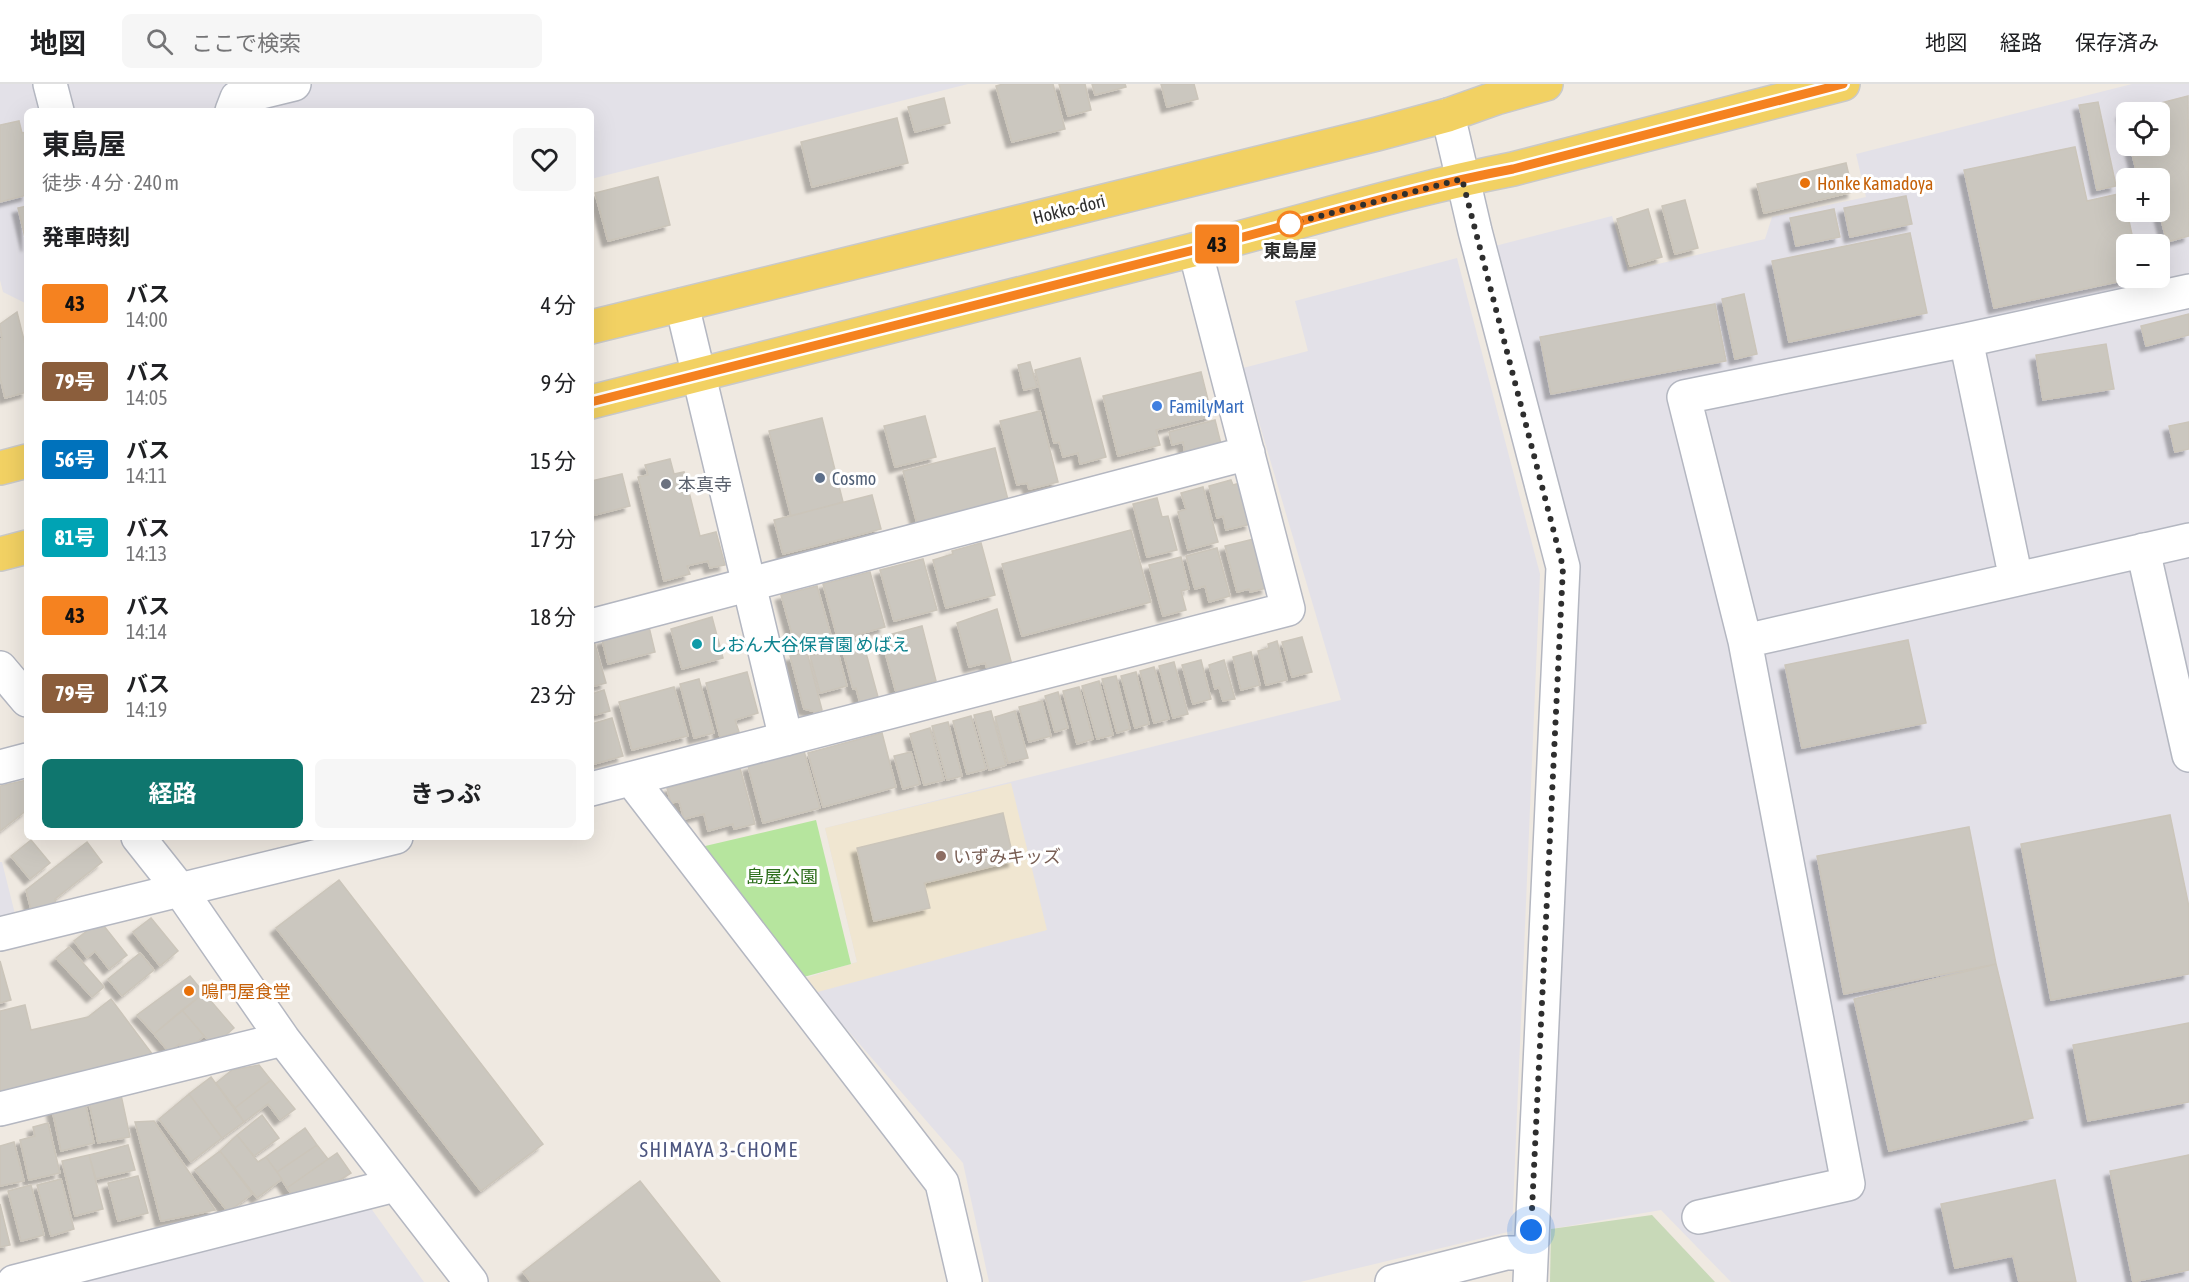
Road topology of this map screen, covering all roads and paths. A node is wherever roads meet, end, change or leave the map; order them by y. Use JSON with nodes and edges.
{"nodes":[{"id":1,"x":51,"y":84,"type":"edge"},
{"id":2,"x":294,"y":84,"type":"edge"},
{"id":3,"x":1546,"y":84,"type":"edge"},
{"id":4,"x":1843,"y":84,"type":"edge"},
{"id":5,"x":56,"y":108,"type":"edge"},
{"id":6,"x":233,"y":108,"type":"edge"},
{"id":7,"x":1448,"y":115,"type":"junction"},
{"id":8,"x":1462,"y":179,"type":"junction"},
{"id":9,"x":1195,"y":250,"type":"junction"},
{"id":10,"x":2189,"y":291,"type":"edge"},
{"id":11,"x":682,"y":305,"type":"junction"},
{"id":12,"x":594,"y":326,"type":"edge"},
{"id":13,"x":1966,"y":340,"type":"junction"},
{"id":14,"x":698,"y":375,"type":"junction"},
{"id":15,"x":594,"y":401,"type":"edge"},
{"id":16,"x":1248,"y":453,"type":"junction"},
{"id":17,"x":24,"y":462,"type":"edge"},
{"id":18,"x":0,"y":468,"type":"edge"},
{"id":19,"x":2189,"y":540,"type":"edge"},
{"id":20,"x":24,"y":548,"type":"edge"},
{"id":21,"x":2143,"y":550,"type":"junction"},
{"id":22,"x":0,"y":554,"type":"edge"},
{"id":23,"x":2016,"y":579,"type":"junction"},
{"id":24,"x":749,"y":586,"type":"junction"},
{"id":25,"x":594,"y":625,"type":"edge"},
{"id":26,"x":1745,"y":641,"type":"junction"},
{"id":27,"x":0,"y":668,"type":"edge"},
{"id":28,"x":24,"y":696,"type":"edge"},
{"id":29,"x":786,"y":739,"type":"junction"},
{"id":30,"x":2189,"y":755,"type":"edge"},
{"id":31,"x":24,"y":761,"type":"edge"},
{"id":32,"x":0,"y":767,"type":"edge"},
{"id":33,"x":631,"y":779,"type":"junction"},
{"id":34,"x":594,"y":788,"type":"edge"},
{"id":35,"x":140,"y":840,"type":"edge"},
{"id":36,"x":383,"y":840,"type":"edge"},
{"id":37,"x":180,"y":890,"type":"junction"},
{"id":38,"x":0,"y":934,"type":"edge"},
{"id":39,"x":284,"y":1039,"type":"junction"},
{"id":40,"x":0,"y":1109,"type":"edge"},
{"id":41,"x":395,"y":1185,"type":"junction"},
{"id":42,"x":1700,"y":1217,"type":"dead end"},
{"id":43,"x":1530,"y":1268,"type":"edge"},
{"id":44,"x":14,"y":1282,"type":"edge"},
{"id":45,"x":471,"y":1282,"type":"edge"},
{"id":46,"x":965,"y":1282,"type":"edge"},
{"id":47,"x":1392,"y":1282,"type":"edge"}],
"edges":[{"from":1,"to":5,"type":"street"},
{"from":2,"to":6,"type":"street"},
{"from":3,"to":7,"type":"main road","name":"Hokko-dori"},
{"from":4,"to":8,"type":"main road"},
{"from":7,"to":8,"type":"street"},
{"from":7,"to":11,"type":"main road","name":"Hokko-dori"},
{"from":8,"to":9,"type":"main road"},
{"from":8,"to":43,"type":"street"},
{"from":9,"to":14,"type":"main road"},
{"from":9,"to":16,"type":"street"},
{"from":10,"to":13,"type":"street"},
{"from":11,"to":12,"type":"main road","name":"Hokko-dori"},
{"from":11,"to":14,"type":"street"},
{"from":13,"to":23,"type":"street"},
{"from":13,"to":26,"type":"street"},
{"from":14,"to":15,"type":"main road"},
{"from":14,"to":24,"type":"street"},
{"from":16,"to":24,"type":"street"},
{"from":16,"to":29,"type":"street"},
{"from":17,"to":18,"type":"main road"},
{"from":19,"to":21,"type":"street"},
{"from":20,"to":22,"type":"main road"},
{"from":21,"to":23,"type":"street"},
{"from":21,"to":30,"type":"street"},
{"from":23,"to":26,"type":"street"},
{"from":24,"to":25,"type":"street"},
{"from":24,"to":29,"type":"street"},
{"from":26,"to":42,"type":"street"},
{"from":27,"to":28,"type":"street"},
{"from":29,"to":33,"type":"street"},
{"from":31,"to":32,"type":"street"},
{"from":33,"to":34,"type":"street"},
{"from":33,"to":46,"type":"street"},
{"from":35,"to":37,"type":"street"},
{"from":36,"to":37,"type":"street"},
{"from":37,"to":38,"type":"street"},
{"from":37,"to":39,"type":"street"},
{"from":39,"to":40,"type":"street"},
{"from":39,"to":41,"type":"street"},
{"from":41,"to":44,"type":"street"},
{"from":41,"to":45,"type":"street"},
{"from":43,"to":47,"type":"street"}]}
